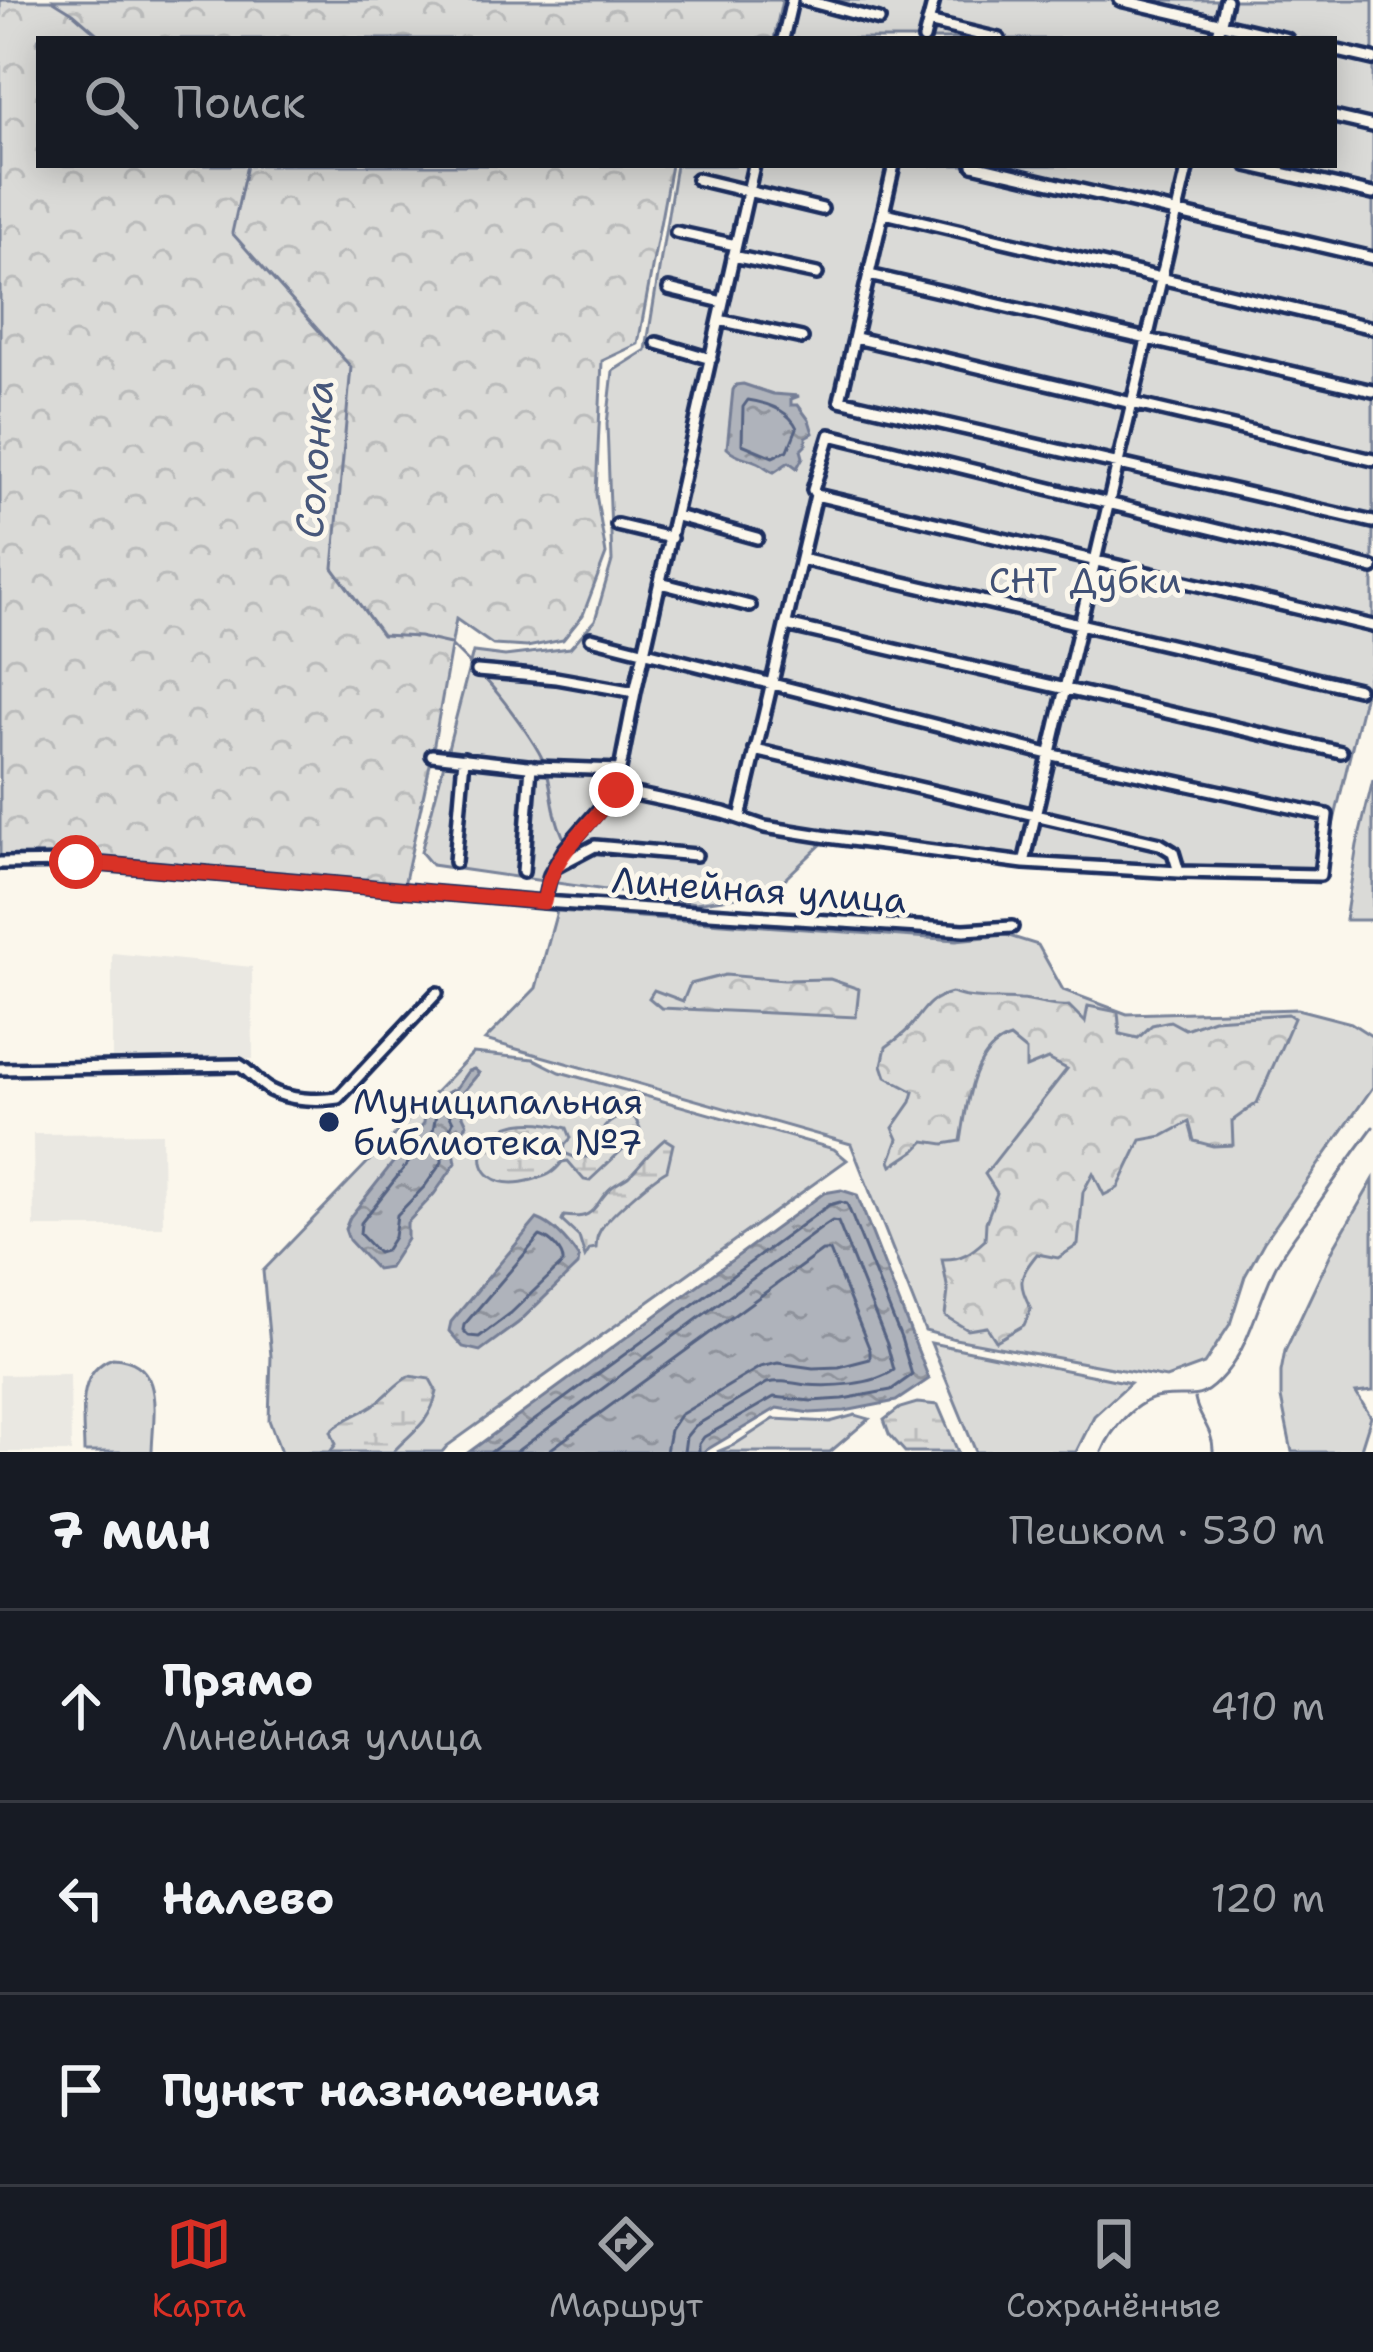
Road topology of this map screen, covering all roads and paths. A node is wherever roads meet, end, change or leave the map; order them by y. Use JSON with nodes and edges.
{"nodes":[{"id":1,"x":792,"y":0,"type":"edge"},
{"id":2,"x":804,"y":0,"type":"edge"},
{"id":3,"x":934,"y":0,"type":"edge"},
{"id":4,"x":1120,"y":0,"type":"edge"},
{"id":5,"x":1226,"y":0,"type":"edge"},
{"id":6,"x":880,"y":20,"type":"dead end"},
{"id":7,"x":928,"y":22,"type":"junction"},
{"id":8,"x":1221,"y":23,"type":"junction"},
{"id":9,"x":784,"y":36,"type":"edge"},
{"id":10,"x":925,"y":36,"type":"edge"},
{"id":11,"x":987,"y":36,"type":"edge"},
{"id":12,"x":1218,"y":36,"type":"edge"},
{"id":13,"x":1275,"y":36,"type":"edge"},
{"id":14,"x":1337,"y":51,"type":"edge"},
{"id":15,"x":1373,"y":59,"type":"edge"},
{"id":16,"x":1337,"y":118,"type":"edge"},
{"id":17,"x":1373,"y":126,"type":"edge"},
{"id":18,"x":753,"y":168,"type":"edge"},
{"id":19,"x":893,"y":168,"type":"edge"},
{"id":20,"x":986,"y":168,"type":"edge"},
{"id":21,"x":1187,"y":168,"type":"edge"},
{"id":22,"x":1260,"y":168,"type":"edge"},
{"id":23,"x":698,"y":179,"type":"dead end"},
{"id":24,"x":748,"y":193,"type":"junction"},
{"id":25,"x":1373,"y":194,"type":"edge"},
{"id":26,"x":821,"y":209,"type":"dead end"},
{"id":27,"x":885,"y":213,"type":"dead end"},
{"id":28,"x":1176,"y":214,"type":"junction"},
{"id":29,"x":676,"y":232,"type":"dead end"},
{"id":30,"x":735,"y":251,"type":"junction"},
{"id":31,"x":1373,"y":258,"type":"edge"},
{"id":32,"x":817,"y":274,"type":"dead end"},
{"id":33,"x":869,"y":274,"type":"junction"},
{"id":34,"x":1160,"y":279,"type":"junction"},
{"id":35,"x":669,"y":289,"type":"dead end"},
{"id":36,"x":723,"y":302,"type":"junction"},
{"id":37,"x":719,"y":320,"type":"junction"},
{"id":38,"x":1373,"y":328,"type":"edge"},
{"id":39,"x":802,"y":338,"type":"dead end"},
{"id":40,"x":856,"y":338,"type":"junction"},
{"id":41,"x":1148,"y":339,"type":"junction"},
{"id":42,"x":657,"y":343,"type":"dead end"},
{"id":43,"x":711,"y":359,"type":"junction"},
{"id":44,"x":1373,"y":391,"type":"edge"},
{"id":45,"x":1132,"y":404,"type":"junction"},
{"id":46,"x":1373,"y":460,"type":"edge"},
{"id":47,"x":1117,"y":465,"type":"junction"},
{"id":48,"x":816,"y":495,"type":"junction"},
{"id":49,"x":1108,"y":503,"type":"junction"},
{"id":50,"x":677,"y":516,"type":"junction"},
{"id":51,"x":1373,"y":522,"type":"edge"},
{"id":52,"x":617,"y":525,"type":"dead end"},
{"id":53,"x":670,"y":538,"type":"junction"},
{"id":54,"x":757,"y":538,"type":"dead end"},
{"id":55,"x":801,"y":559,"type":"junction"},
{"id":56,"x":1094,"y":561,"type":"junction"},
{"id":57,"x":1373,"y":568,"type":"edge"},
{"id":58,"x":660,"y":584,"type":"junction"},
{"id":59,"x":750,"y":606,"type":"dead end"},
{"id":60,"x":786,"y":625,"type":"junction"},
{"id":61,"x":1080,"y":625,"type":"junction"},
{"id":62,"x":1373,"y":626,"type":"edge"},
{"id":63,"x":591,"y":638,"type":"dead end"},
{"id":64,"x":644,"y":653,"type":"junction"},
{"id":65,"x":477,"y":671,"type":"dead end"},
{"id":66,"x":770,"y":685,"type":"junction"},
{"id":67,"x":1064,"y":688,"type":"junction"},
{"id":68,"x":1358,"y":689,"type":"dead end"},
{"id":69,"x":635,"y":692,"type":"junction"},
{"id":70,"x":755,"y":749,"type":"junction"},
{"id":71,"x":1341,"y":752,"type":"dead end"},
{"id":72,"x":1048,"y":754,"type":"junction"},
{"id":73,"x":432,"y":755,"type":"dead end"},
{"id":74,"x":464,"y":758,"type":"junction"},
{"id":75,"x":531,"y":766,"type":"junction"},
{"id":76,"x":620,"y":770,"type":"junction"},
{"id":77,"x":616,"y":790,"type":"junction"},
{"id":78,"x":1035,"y":815,"type":"junction"},
{"id":79,"x":740,"y":818,"type":"junction"},
{"id":80,"x":696,"y":855,"type":"dead end"},
{"id":81,"x":454,"y":862,"type":"dead end"},
{"id":82,"x":0,"y":863,"type":"edge"},
{"id":83,"x":1024,"y":863,"type":"junction"},
{"id":84,"x":553,"y":869,"type":"junction"},
{"id":85,"x":523,"y":872,"type":"dead end"},
{"id":86,"x":1179,"y":872,"type":"junction"},
{"id":87,"x":544,"y":902,"type":"junction"},
{"id":88,"x":1012,"y":927,"type":"dead end"},
{"id":89,"x":436,"y":993,"type":"dead end"},
{"id":90,"x":0,"y":1070,"type":"edge"}],
"edges":[{"from":1,"to":9,"type":"street"},
{"from":2,"to":6,"type":"street"},
{"from":3,"to":7,"type":"street"},
{"from":4,"to":8,"type":"street"},
{"from":5,"to":8,"type":"street"},
{"from":7,"to":10,"type":"street"},
{"from":7,"to":11,"type":"street"},
{"from":8,"to":12,"type":"street"},
{"from":8,"to":13,"type":"street"},
{"from":14,"to":15,"type":"street"},
{"from":16,"to":17,"type":"street"},
{"from":18,"to":24,"type":"street"},
{"from":19,"to":33,"type":"street"},
{"from":20,"to":28,"type":"street"},
{"from":21,"to":28,"type":"street"},
{"from":22,"to":25,"type":"street"},
{"from":23,"to":24,"type":"street"},
{"from":24,"to":26,"type":"street"},
{"from":24,"to":30,"type":"street"},
{"from":27,"to":34,"type":"street"},
{"from":28,"to":31,"type":"street"},
{"from":28,"to":34,"type":"street"},
{"from":29,"to":30,"type":"street"},
{"from":30,"to":32,"type":"street"},
{"from":30,"to":36,"type":"street"},
{"from":33,"to":40,"type":"street"},
{"from":33,"to":41,"type":"street"},
{"from":34,"to":38,"type":"street"},
{"from":34,"to":41,"type":"street"},
{"from":35,"to":36,"type":"street"},
{"from":36,"to":37,"type":"street"},
{"from":37,"to":39,"type":"street"},
{"from":37,"to":43,"type":"street"},
{"from":40,"to":45,"type":"street"},
{"from":40,"to":47,"type":"street"},
{"from":41,"to":44,"type":"street"},
{"from":41,"to":45,"type":"street"},
{"from":42,"to":43,"type":"street"},
{"from":43,"to":50,"type":"street"},
{"from":45,"to":46,"type":"street"},
{"from":45,"to":47,"type":"street"},
{"from":47,"to":49,"type":"street"},
{"from":47,"to":51,"type":"street"},
{"from":48,"to":49,"type":"street"},
{"from":48,"to":55,"type":"street"},
{"from":48,"to":56,"type":"street"},
{"from":49,"to":56,"type":"street"},
{"from":49,"to":57,"type":"street"},
{"from":50,"to":53,"type":"street"},
{"from":50,"to":54,"type":"street"},
{"from":52,"to":53,"type":"street"},
{"from":53,"to":58,"type":"street"},
{"from":55,"to":60,"type":"street"},
{"from":55,"to":61,"type":"street"},
{"from":56,"to":61,"type":"street"},
{"from":56,"to":62,"type":"street"},
{"from":58,"to":59,"type":"street"},
{"from":58,"to":64,"type":"street"},
{"from":60,"to":66,"type":"street"},
{"from":60,"to":67,"type":"street"},
{"from":61,"to":67,"type":"street"},
{"from":61,"to":68,"type":"street"},
{"from":63,"to":64,"type":"street"},
{"from":64,"to":66,"type":"street"},
{"from":64,"to":69,"type":"street"},
{"from":65,"to":69,"type":"street"},
{"from":66,"to":70,"type":"street"},
{"from":66,"to":72,"type":"street"},
{"from":67,"to":71,"type":"street"},
{"from":67,"to":72,"type":"street"},
{"from":69,"to":76,"type":"street"},
{"from":70,"to":78,"type":"street"},
{"from":70,"to":79,"type":"street"},
{"from":72,"to":78,"type":"street"},
{"from":72,"to":86,"type":"street"},
{"from":73,"to":74,"type":"street"},
{"from":74,"to":75,"type":"street"},
{"from":74,"to":81,"type":"street"},
{"from":75,"to":76,"type":"street"},
{"from":75,"to":85,"type":"street"},
{"from":76,"to":77,"type":"street"},
{"from":77,"to":79,"type":"street"},
{"from":77,"to":84,"type":"street"},
{"from":78,"to":83,"type":"street"},
{"from":78,"to":86,"type":"street"},
{"from":79,"to":83,"type":"street"},
{"from":80,"to":84,"type":"street"},
{"from":82,"to":87,"type":"street","name":"Линейная улица"},
{"from":83,"to":86,"type":"street"},
{"from":84,"to":87,"type":"street"},
{"from":87,"to":88,"type":"street","name":"Линейная улица"},
{"from":89,"to":90,"type":"street"}]}
